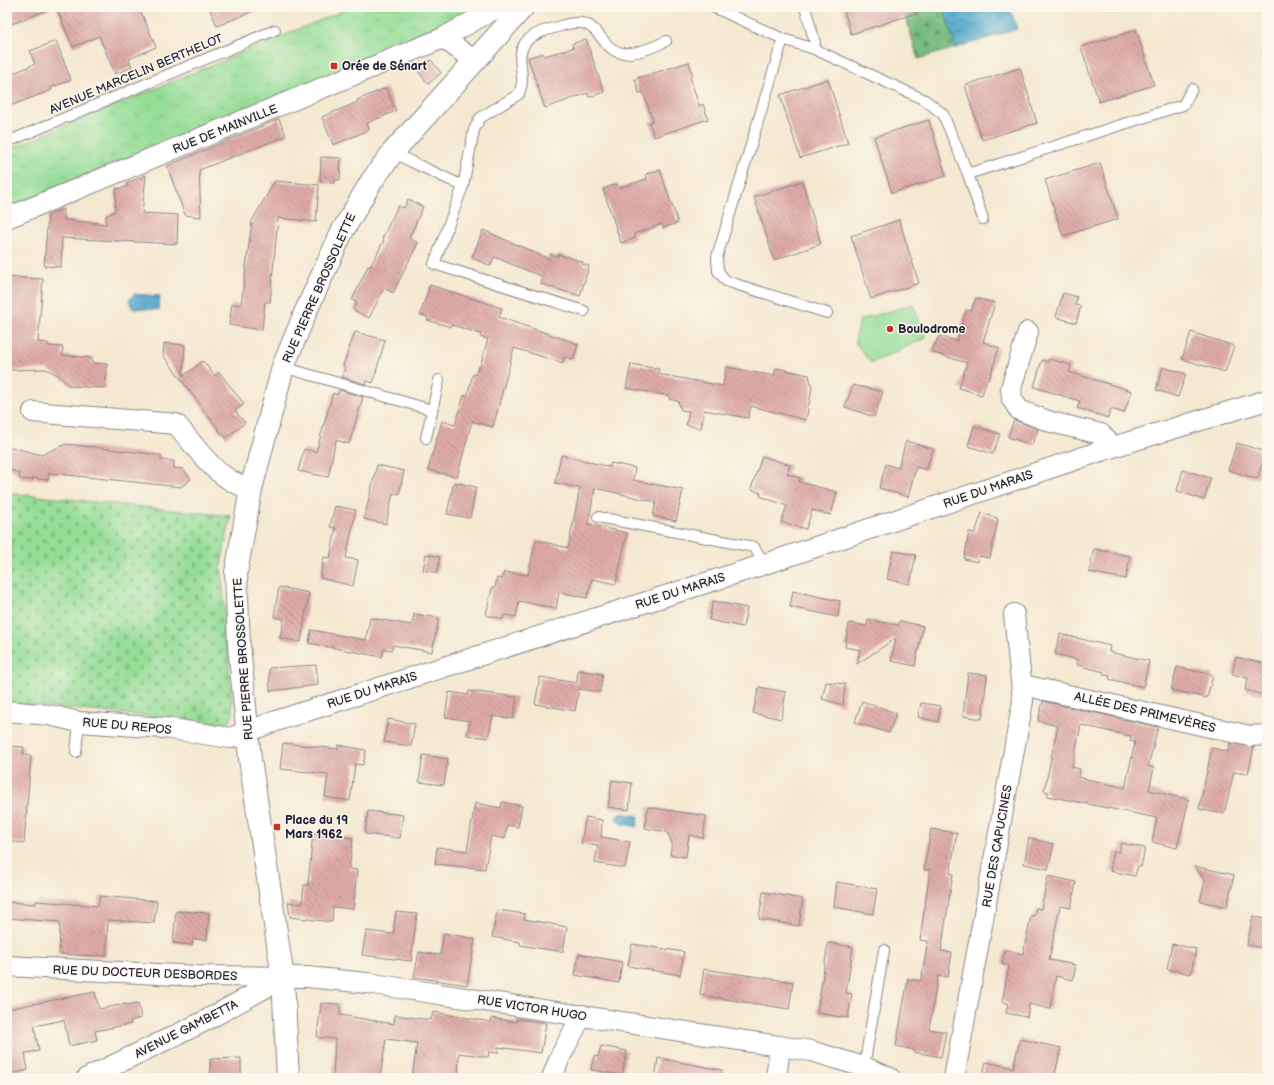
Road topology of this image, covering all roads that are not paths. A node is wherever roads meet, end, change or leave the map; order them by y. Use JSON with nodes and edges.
{"nodes":[{"id":1,"x":498,"y":7,"type":"edge"},
{"id":2,"x":523,"y":7,"type":"edge"},
{"id":3,"x":713,"y":7,"type":"edge"},
{"id":4,"x":805,"y":7,"type":"edge"},
{"id":5,"x":275,"y":30,"type":"dead end"},
{"id":6,"x":443,"y":38,"type":"junction"},
{"id":7,"x":783,"y":39,"type":"junction"},
{"id":8,"x":666,"y":41,"type":"dead end"},
{"id":9,"x":814,"y":49,"type":"junction"},
{"id":10,"x":475,"y":61,"type":"junction"},
{"id":11,"x":1192,"y":89,"type":"dead end"},
{"id":12,"x":7,"y":142,"type":"edge"},
{"id":13,"x":393,"y":152,"type":"junction"},
{"id":14,"x":968,"y":174,"type":"junction"},
{"id":15,"x":463,"y":186,"type":"junction"},
{"id":16,"x":9,"y":215,"type":"edge"},
{"id":17,"x":983,"y":219,"type":"dead end"},
{"id":18,"x":584,"y":311,"type":"dead end"},
{"id":19,"x":827,"y":313,"type":"dead end"},
{"id":20,"x":1028,"y":332,"type":"dead end"},
{"id":21,"x":283,"y":367,"type":"junction"},
{"id":22,"x":440,"y":380,"type":"dead end"},
{"id":23,"x":1267,"y":400,"type":"edge"},
{"id":24,"x":432,"y":410,"type":"junction"},
{"id":25,"x":33,"y":412,"type":"dead end"},
{"id":26,"x":426,"y":438,"type":"dead end"},
{"id":27,"x":1113,"y":447,"type":"junction"},
{"id":28,"x":251,"y":489,"type":"junction"},
{"id":29,"x":598,"y":517,"type":"dead end"},
{"id":30,"x":765,"y":564,"type":"junction"},
{"id":31,"x":1014,"y":614,"type":"dead end"},
{"id":32,"x":1023,"y":685,"type":"junction"},
{"id":33,"x":7,"y":711,"type":"edge"},
{"id":34,"x":79,"y":722,"type":"junction"},
{"id":35,"x":247,"y":733,"type":"junction"},
{"id":36,"x":1267,"y":735,"type":"edge"},
{"id":37,"x":76,"y":752,"type":"dead end"},
{"id":38,"x":884,"y":950,"type":"dead end"},
{"id":39,"x":7,"y":966,"type":"edge"},
{"id":40,"x":283,"y":978,"type":"junction"},
{"id":41,"x":582,"y":1015,"type":"junction"},
{"id":42,"x":780,"y":1047,"type":"junction"},
{"id":43,"x":864,"y":1067,"type":"junction"},
{"id":44,"x":87,"y":1078,"type":"edge"},
{"id":45,"x":288,"y":1078,"type":"edge"},
{"id":46,"x":552,"y":1078,"type":"edge"},
{"id":47,"x":776,"y":1078,"type":"edge"},
{"id":48,"x":890,"y":1078,"type":"edge"},
{"id":49,"x":954,"y":1078,"type":"edge"}],
"edges":[{"from":1,"to":6,"type":"street","name":"RUE DE MAINVILLE"},
{"from":2,"to":10,"type":"street","name":"RUE PIERRE BROSSOLETTE"},
{"from":3,"to":7,"type":"lane"},
{"from":4,"to":9,"type":"lane"},
{"from":5,"to":12,"type":"lane","name":"AVENUE MARCELIN BERTHELOT"},
{"from":6,"to":10,"type":"street"},
{"from":6,"to":16,"type":"street","name":"RUE DE MAINVILLE"},
{"from":7,"to":9,"type":"lane"},
{"from":7,"to":19,"type":"lane"},
{"from":8,"to":15,"type":"lane"},
{"from":9,"to":14,"type":"lane"},
{"from":10,"to":13,"type":"street","name":"RUE PIERRE BROSSOLETTE"},
{"from":11,"to":14,"type":"lane"},
{"from":13,"to":15,"type":"lane"},
{"from":13,"to":21,"type":"street","name":"RUE PIERRE BROSSOLETTE"},
{"from":14,"to":17,"type":"lane"},
{"from":15,"to":18,"type":"lane"},
{"from":20,"to":27,"type":"street"},
{"from":21,"to":24,"type":"lane"},
{"from":21,"to":28,"type":"street","name":"RUE PIERRE BROSSOLETTE"},
{"from":22,"to":24,"type":"lane"},
{"from":23,"to":27,"type":"street","name":"RUE DU MARAIS"},
{"from":24,"to":26,"type":"lane"},
{"from":25,"to":28,"type":"street"},
{"from":27,"to":30,"type":"street","name":"RUE DU MARAIS"},
{"from":28,"to":35,"type":"street","name":"RUE PIERRE BROSSOLETTE"},
{"from":29,"to":30,"type":"lane"},
{"from":30,"to":35,"type":"street","name":"RUE DU MARAIS"},
{"from":31,"to":32,"type":"street","name":"RUE DES CAPUCINES"},
{"from":32,"to":36,"type":"street","name":"ALLÉE DES PRIMEVÈRES"},
{"from":32,"to":49,"type":"street","name":"RUE DES CAPUCINES"},
{"from":33,"to":34,"type":"street","name":"RUE DU REPOS"},
{"from":34,"to":35,"type":"street","name":"RUE DU REPOS"},
{"from":34,"to":37,"type":"lane"},
{"from":35,"to":40,"type":"street","name":"RUE PIERRE BROSSOLETTE"},
{"from":38,"to":43,"type":"lane"},
{"from":39,"to":40,"type":"street","name":"RUE DU DOCTEUR DESBORDES"},
{"from":40,"to":41,"type":"street","name":"RUE VICTOR HUGO"},
{"from":40,"to":44,"type":"street","name":"AVENUE GAMBETTA"},
{"from":40,"to":45,"type":"street","name":"RUE PIERRE BROSSOLETTE"},
{"from":41,"to":42,"type":"street","name":"RUE VICTOR HUGO"},
{"from":41,"to":46,"type":"street"},
{"from":42,"to":43,"type":"street","name":"RUE VICTOR HUGO"},
{"from":42,"to":47,"type":"street"},
{"from":43,"to":48,"type":"street","name":"RUE VICTOR HUGO"}]}
